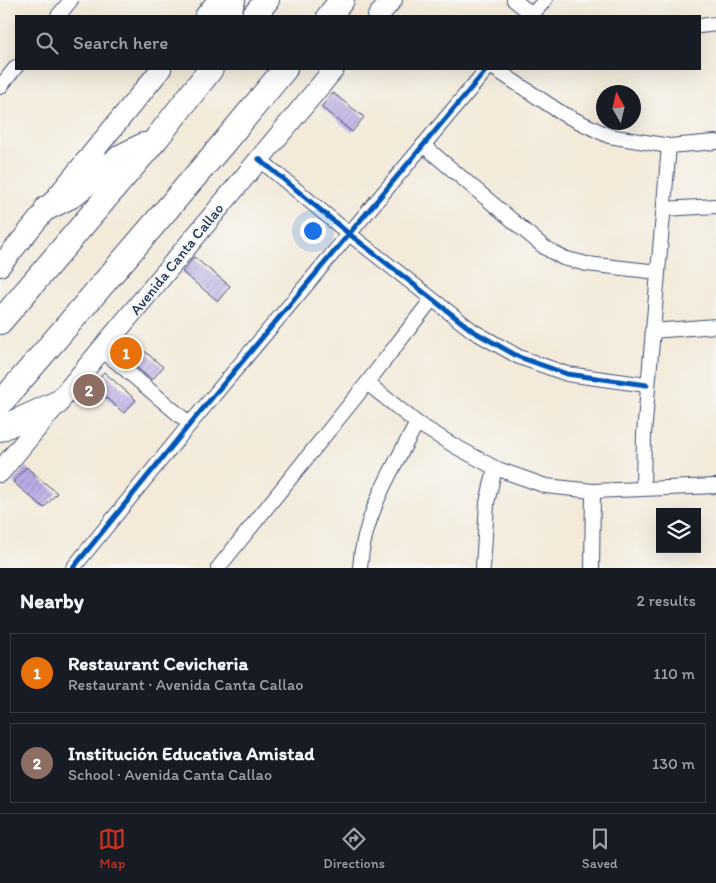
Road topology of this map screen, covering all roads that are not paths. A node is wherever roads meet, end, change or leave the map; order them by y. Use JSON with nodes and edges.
{"nodes":[{"id":1,"x":218,"y":0,"type":"edge"},
{"id":2,"x":232,"y":0,"type":"edge"},
{"id":3,"x":267,"y":0,"type":"edge"},
{"id":4,"x":342,"y":0,"type":"edge"},
{"id":5,"x":392,"y":0,"type":"edge"},
{"id":6,"x":514,"y":0,"type":"edge"},
{"id":7,"x":545,"y":0,"type":"edge"},
{"id":8,"x":67,"y":1,"type":"edge"},
{"id":9,"x":59,"y":15,"type":"edge"},
{"id":10,"x":206,"y":15,"type":"edge"},
{"id":11,"x":228,"y":15,"type":"edge"},
{"id":12,"x":255,"y":15,"type":"edge"},
{"id":13,"x":330,"y":15,"type":"edge"},
{"id":14,"x":379,"y":15,"type":"edge"},
{"id":15,"x":531,"y":15,"type":"edge"},
{"id":16,"x":533,"y":15,"type":"edge"},
{"id":17,"x":716,"y":24,"type":"edge"},
{"id":18,"x":701,"y":26,"type":"edge"},
{"id":19,"x":15,"y":68,"type":"edge"},
{"id":20,"x":160,"y":70,"type":"edge"},
{"id":21,"x":209,"y":70,"type":"edge"},
{"id":22,"x":284,"y":70,"type":"edge"},
{"id":23,"x":333,"y":70,"type":"edge"},
{"id":24,"x":486,"y":70,"type":"edge"},
{"id":25,"x":496,"y":70,"type":"edge"},
{"id":26,"x":0,"y":87,"type":"edge"},
{"id":27,"x":157,"y":138,"type":"junction"},
{"id":28,"x":716,"y":142,"type":"edge"},
{"id":29,"x":423,"y":145,"type":"junction"},
{"id":30,"x":669,"y":146,"type":"junction"},
{"id":31,"x":259,"y":159,"type":"junction"},
{"id":32,"x":716,"y":206,"type":"edge"},
{"id":33,"x":47,"y":208,"type":"junction"},
{"id":34,"x":664,"y":209,"type":"junction"},
{"id":35,"x":348,"y":233,"type":"junction"},
{"id":36,"x":0,"y":266,"type":"edge"},
{"id":37,"x":658,"y":272,"type":"junction"},
{"id":38,"x":432,"y":299,"type":"junction"},
{"id":39,"x":0,"y":322,"type":"edge"},
{"id":40,"x":716,"y":326,"type":"edge"},
{"id":41,"x":652,"y":331,"type":"junction"},
{"id":42,"x":102,"y":350,"type":"junction"},
{"id":43,"x":367,"y":383,"type":"junction"},
{"id":44,"x":648,"y":385,"type":"junction"},
{"id":45,"x":57,"y":403,"type":"junction"},
{"id":46,"x":0,"y":404,"type":"edge"},
{"id":47,"x":417,"y":423,"type":"junction"},
{"id":48,"x":190,"y":424,"type":"junction"},
{"id":49,"x":0,"y":429,"type":"edge"},
{"id":50,"x":495,"y":468,"type":"junction"},
{"id":51,"x":0,"y":472,"type":"edge"},
{"id":52,"x":716,"y":486,"type":"edge"},
{"id":53,"x":643,"y":488,"type":"junction"},
{"id":54,"x":593,"y":491,"type":"junction"},
{"id":55,"x":74,"y":568,"type":"edge"},
{"id":56,"x":218,"y":568,"type":"edge"},
{"id":57,"x":360,"y":568,"type":"edge"},
{"id":58,"x":483,"y":568,"type":"edge"},
{"id":59,"x":592,"y":568,"type":"edge"}],
"edges":[{"from":1,"to":10,"type":"main road"},
{"from":2,"to":11,"type":"highway"},
{"from":3,"to":12,"type":"highway"},
{"from":4,"to":13,"type":"highway"},
{"from":5,"to":14,"type":"main road"},
{"from":6,"to":15,"type":"street"},
{"from":7,"to":16,"type":"street"},
{"from":8,"to":9,"type":"street"},
{"from":17,"to":18,"type":"street"},
{"from":19,"to":26,"type":"street"},
{"from":20,"to":33,"type":"main road"},
{"from":21,"to":27,"type":"highway"},
{"from":22,"to":46,"type":"highway"},
{"from":23,"to":31,"type":"main road","name":"Avenida Canta Callao"},
{"from":24,"to":29,"type":"street"},
{"from":25,"to":30,"type":"street"},
{"from":27,"to":33,"type":"highway"},
{"from":27,"to":39,"type":"highway"},
{"from":28,"to":30,"type":"street"},
{"from":29,"to":35,"type":"street"},
{"from":29,"to":37,"type":"street"},
{"from":30,"to":34,"type":"street"},
{"from":31,"to":35,"type":"street"},
{"from":31,"to":42,"type":"main road","name":"Avenida Canta Callao"},
{"from":32,"to":34,"type":"street"},
{"from":33,"to":36,"type":"main road"},
{"from":34,"to":37,"type":"street"},
{"from":35,"to":38,"type":"street"},
{"from":35,"to":48,"type":"street"},
{"from":37,"to":41,"type":"street"},
{"from":38,"to":43,"type":"street"},
{"from":38,"to":44,"type":"street"},
{"from":40,"to":41,"type":"street"},
{"from":41,"to":44,"type":"street"},
{"from":42,"to":45,"type":"main road","name":"Avenida Canta Callao"},
{"from":42,"to":48,"type":"street"},
{"from":43,"to":47,"type":"street"},
{"from":43,"to":56,"type":"street"},
{"from":44,"to":53,"type":"street"},
{"from":45,"to":49,"type":"highway"},
{"from":45,"to":51,"type":"main road","name":"Avenida Canta Callao"},
{"from":47,"to":50,"type":"street"},
{"from":47,"to":57,"type":"street"},
{"from":48,"to":55,"type":"street"},
{"from":50,"to":54,"type":"street"},
{"from":50,"to":58,"type":"street"},
{"from":52,"to":53,"type":"street"},
{"from":53,"to":54,"type":"street"},
{"from":54,"to":59,"type":"street"}]}
